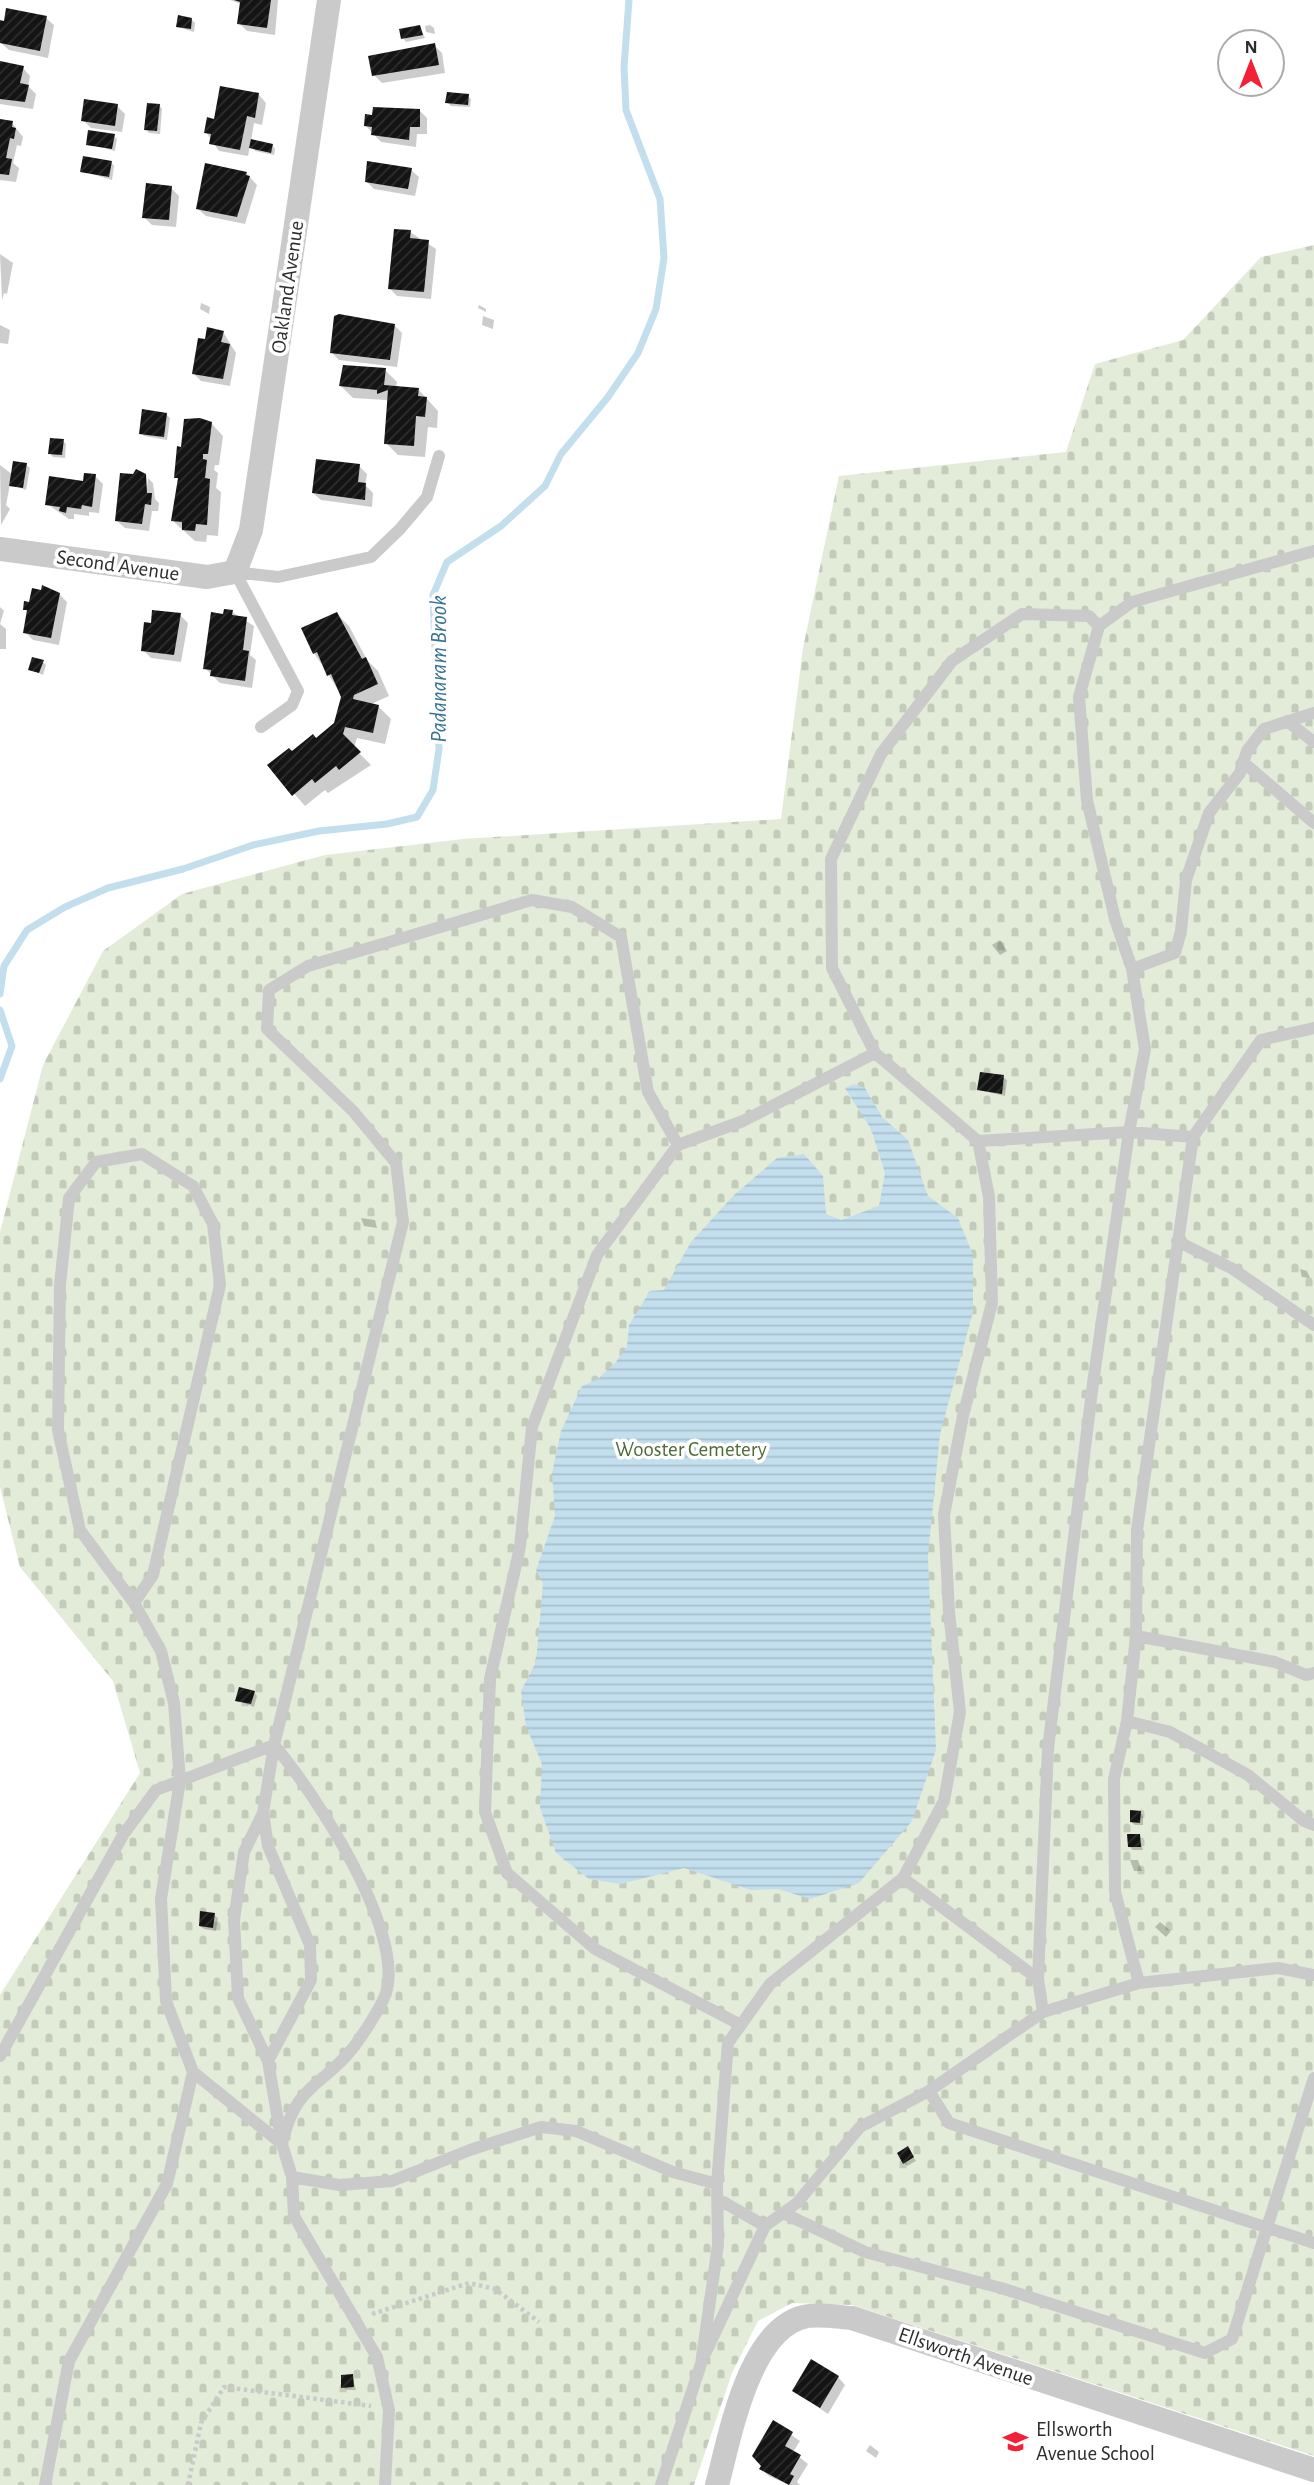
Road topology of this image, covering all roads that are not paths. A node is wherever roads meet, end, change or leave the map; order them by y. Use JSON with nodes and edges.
{"nodes":[{"id":1,"x":329,"y":0,"type":"edge"},
{"id":2,"x":439,"y":456,"type":"dead end"},
{"id":3,"x":0,"y":549,"type":"edge"},
{"id":4,"x":1314,"y":551,"type":"edge"},
{"id":5,"x":235,"y":572,"type":"junction"},
{"id":6,"x":1098,"y":626,"type":"junction"},
{"id":7,"x":1314,"y":713,"type":"edge"},
{"id":8,"x":1287,"y":721,"type":"junction"},
{"id":9,"x":261,"y":727,"type":"dead end"},
{"id":10,"x":1314,"y":742,"type":"edge"},
{"id":11,"x":1243,"y":762,"type":"junction"},
{"id":12,"x":1314,"y":823,"type":"edge"},
{"id":13,"x":1132,"y":969,"type":"junction"},
{"id":14,"x":1314,"y":1028,"type":"edge"},
{"id":15,"x":875,"y":1053,"type":"junction"},
{"id":16,"x":1129,"y":1132,"type":"junction"},
{"id":17,"x":1193,"y":1137,"type":"junction"},
{"id":18,"x":978,"y":1141,"type":"junction"},
{"id":19,"x":678,"y":1145,"type":"junction"},
{"id":20,"x":1177,"y":1241,"type":"junction"},
{"id":21,"x":1314,"y":1325,"type":"edge"},
{"id":22,"x":134,"y":1603,"type":"junction"},
{"id":23,"x":1136,"y":1636,"type":"junction"},
{"id":24,"x":1314,"y":1673,"type":"edge"},
{"id":25,"x":1127,"y":1721,"type":"junction"},
{"id":26,"x":274,"y":1745,"type":"junction"},
{"id":27,"x":180,"y":1781,"type":"junction"},
{"id":28,"x":263,"y":1813,"type":"junction"},
{"id":29,"x":1314,"y":1825,"type":"edge"},
{"id":30,"x":902,"y":1878,"type":"junction"},
{"id":31,"x":1314,"y":1975,"type":"edge"},
{"id":32,"x":1038,"y":1979,"type":"junction"},
{"id":33,"x":1139,"y":1983,"type":"junction"},
{"id":34,"x":1043,"y":2012,"type":"junction"},
{"id":35,"x":741,"y":2025,"type":"junction"},
{"id":36,"x":0,"y":2056,"type":"edge"},
{"id":37,"x":268,"y":2061,"type":"junction"},
{"id":38,"x":192,"y":2072,"type":"junction"},
{"id":39,"x":1314,"y":2078,"type":"edge"},
{"id":40,"x":929,"y":2091,"type":"junction"},
{"id":41,"x":282,"y":2144,"type":"junction"},
{"id":42,"x":292,"y":2177,"type":"junction"},
{"id":43,"x":718,"y":2184,"type":"junction"},
{"id":44,"x":718,"y":2199,"type":"junction"},
{"id":45,"x":783,"y":2213,"type":"junction"},
{"id":46,"x":765,"y":2225,"type":"junction"},
{"id":47,"x":1267,"y":2228,"type":"junction"},
{"id":48,"x":1314,"y":2243,"type":"edge"},
{"id":49,"x":701,"y":2364,"type":"junction"},
{"id":50,"x":1314,"y":2470,"type":"edge"},
{"id":51,"x":45,"y":2485,"type":"edge"},
{"id":52,"x":385,"y":2485,"type":"edge"},
{"id":53,"x":661,"y":2485,"type":"edge"},
{"id":54,"x":717,"y":2485,"type":"edge"}],
"edges":[{"from":1,"to":5,"type":"street","name":"Oakland Avenue"},
{"from":2,"to":5,"type":"lane"},
{"from":3,"to":5,"type":"street","name":"Second Avenue"},
{"from":4,"to":6,"type":"lane"},
{"from":5,"to":9,"type":"lane"},
{"from":6,"to":13,"type":"lane"},
{"from":6,"to":15,"type":"lane"},
{"from":7,"to":8,"type":"lane"},
{"from":8,"to":10,"type":"lane"},
{"from":8,"to":11,"type":"lane"},
{"from":11,"to":12,"type":"lane"},
{"from":11,"to":13,"type":"lane"},
{"from":13,"to":16,"type":"lane"},
{"from":14,"to":17,"type":"lane"},
{"from":15,"to":18,"type":"lane"},
{"from":15,"to":19,"type":"lane"},
{"from":16,"to":17,"type":"lane"},
{"from":16,"to":18,"type":"lane"},
{"from":16,"to":32,"type":"lane"},
{"from":17,"to":20,"type":"lane"},
{"from":18,"to":30,"type":"lane"},
{"from":19,"to":26,"type":"lane"},
{"from":19,"to":35,"type":"lane"},
{"from":20,"to":21,"type":"lane"},
{"from":20,"to":23,"type":"lane"},
{"from":22,"to":22,"type":"lane"},
{"from":22,"to":27,"type":"lane"},
{"from":23,"to":24,"type":"lane"},
{"from":23,"to":25,"type":"lane"},
{"from":25,"to":29,"type":"lane"},
{"from":25,"to":33,"type":"lane"},
{"from":26,"to":27,"type":"lane"},
{"from":26,"to":28,"type":"lane"},
{"from":26,"to":41,"type":"lane"},
{"from":27,"to":36,"type":"lane"},
{"from":27,"to":38,"type":"lane"},
{"from":28,"to":37,"type":"lane"},
{"from":28,"to":37,"type":"lane"},
{"from":30,"to":32,"type":"lane"},
{"from":30,"to":35,"type":"lane"},
{"from":31,"to":33,"type":"lane"},
{"from":32,"to":34,"type":"lane"},
{"from":33,"to":34,"type":"lane"},
{"from":34,"to":40,"type":"lane"},
{"from":35,"to":43,"type":"lane"},
{"from":37,"to":41,"type":"lane"},
{"from":38,"to":41,"type":"lane"},
{"from":38,"to":51,"type":"lane"},
{"from":39,"to":47,"type":"lane"},
{"from":40,"to":45,"type":"lane"},
{"from":40,"to":47,"type":"lane"},
{"from":41,"to":42,"type":"lane"},
{"from":42,"to":43,"type":"lane"},
{"from":42,"to":52,"type":"lane"},
{"from":43,"to":44,"type":"lane"},
{"from":44,"to":46,"type":"lane"},
{"from":44,"to":49,"type":"lane"},
{"from":45,"to":46,"type":"lane"},
{"from":45,"to":47,"type":"lane"},
{"from":46,"to":49,"type":"lane"},
{"from":47,"to":48,"type":"lane"},
{"from":49,"to":53,"type":"lane"},
{"from":50,"to":54,"type":"street","name":"Ellsworth Avenue"}]}
